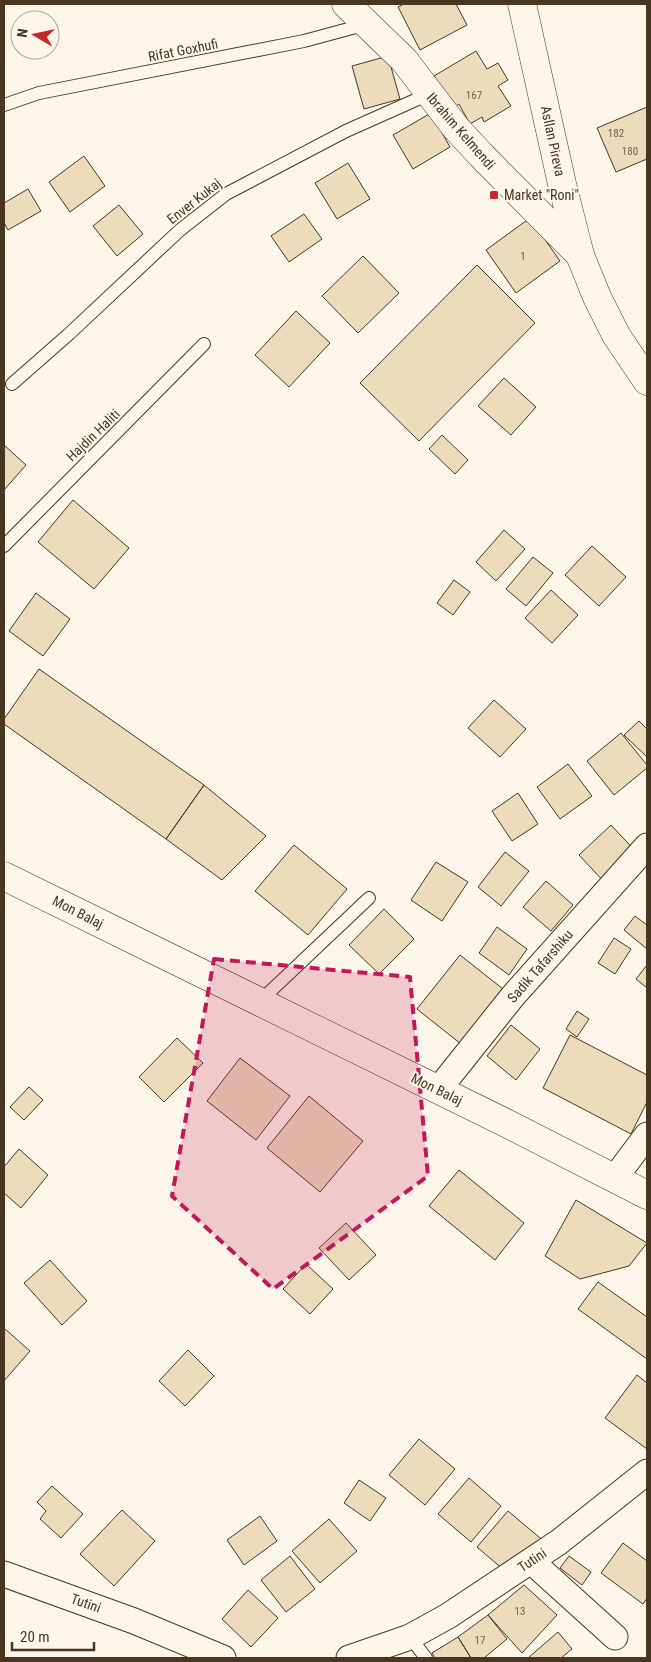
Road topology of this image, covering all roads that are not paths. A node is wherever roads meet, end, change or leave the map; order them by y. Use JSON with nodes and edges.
{"nodes":[{"id":1,"x":346,"y":4,"type":"edge"},
{"id":2,"x":522,"y":4,"type":"edge"},
{"id":3,"x":367,"y":24,"type":"junction"},
{"id":4,"x":429,"y":94,"type":"junction"},
{"id":5,"x":4,"y":105,"type":"edge"},
{"id":6,"x":580,"y":255,"type":"junction"},
{"id":7,"x":204,"y":344,"type":"dead end"},
{"id":8,"x":647,"y":381,"type":"edge"},
{"id":9,"x":12,"y":384,"type":"dead end"},
{"id":10,"x":4,"y":546,"type":"edge"},
{"id":11,"x":647,"y":846,"type":"edge"},
{"id":12,"x":4,"y":876,"type":"edge"},
{"id":13,"x":369,"y":898,"type":"dead end"},
{"id":14,"x":260,"y":1002,"type":"junction"},
{"id":15,"x":438,"y":1090,"type":"junction"},
{"id":16,"x":647,"y":1135,"type":"edge"},
{"id":17,"x":614,"y":1179,"type":"junction"},
{"id":18,"x":647,"y":1195,"type":"edge"},
{"id":19,"x":647,"y":1472,"type":"edge"},
{"id":20,"x":531,"y":1561,"type":"junction"},
{"id":21,"x":4,"y":1574,"type":"edge"},
{"id":22,"x":410,"y":1637,"type":"junction"},
{"id":23,"x":615,"y":1637,"type":"dead end"},
{"id":24,"x":223,"y":1658,"type":"edge"},
{"id":25,"x":349,"y":1658,"type":"edge"},
{"id":26,"x":426,"y":1658,"type":"edge"}],
"edges":[{"from":1,"to":3,"type":"street","name":"Ibrahim Kelmendi"},
{"from":2,"to":6,"type":"street","name":"Asllan Pireva"},
{"from":3,"to":4,"type":"street","name":"Ibrahim Kelmendi"},
{"from":3,"to":5,"type":"lane","name":"Rifat Goxhufi"},
{"from":4,"to":6,"type":"street","name":"Ibrahim Kelmendi"},
{"from":4,"to":9,"type":"lane","name":"Enver Kukaj"},
{"from":6,"to":8,"type":"street","name":"Asllan Pireva"},
{"from":7,"to":10,"type":"lane","name":"Hajdin Haliti"},
{"from":11,"to":15,"type":"street","name":"Sadik Tafarshiku"},
{"from":12,"to":14,"type":"street","name":"Mon Balaj"},
{"from":13,"to":14,"type":"lane"},
{"from":14,"to":15,"type":"street","name":"Mon Balaj"},
{"from":15,"to":17,"type":"street","name":"Mon Balaj"},
{"from":16,"to":17,"type":"street"},
{"from":17,"to":18,"type":"street","name":"Mon Balaj"},
{"from":19,"to":20,"type":"street","name":"Tutini"},
{"from":20,"to":22,"type":"street","name":"Tutini"},
{"from":20,"to":23,"type":"street"},
{"from":21,"to":24,"type":"street","name":"Tutini"},
{"from":22,"to":25,"type":"street","name":"Tutini"},
{"from":22,"to":26,"type":"lane"}]}
